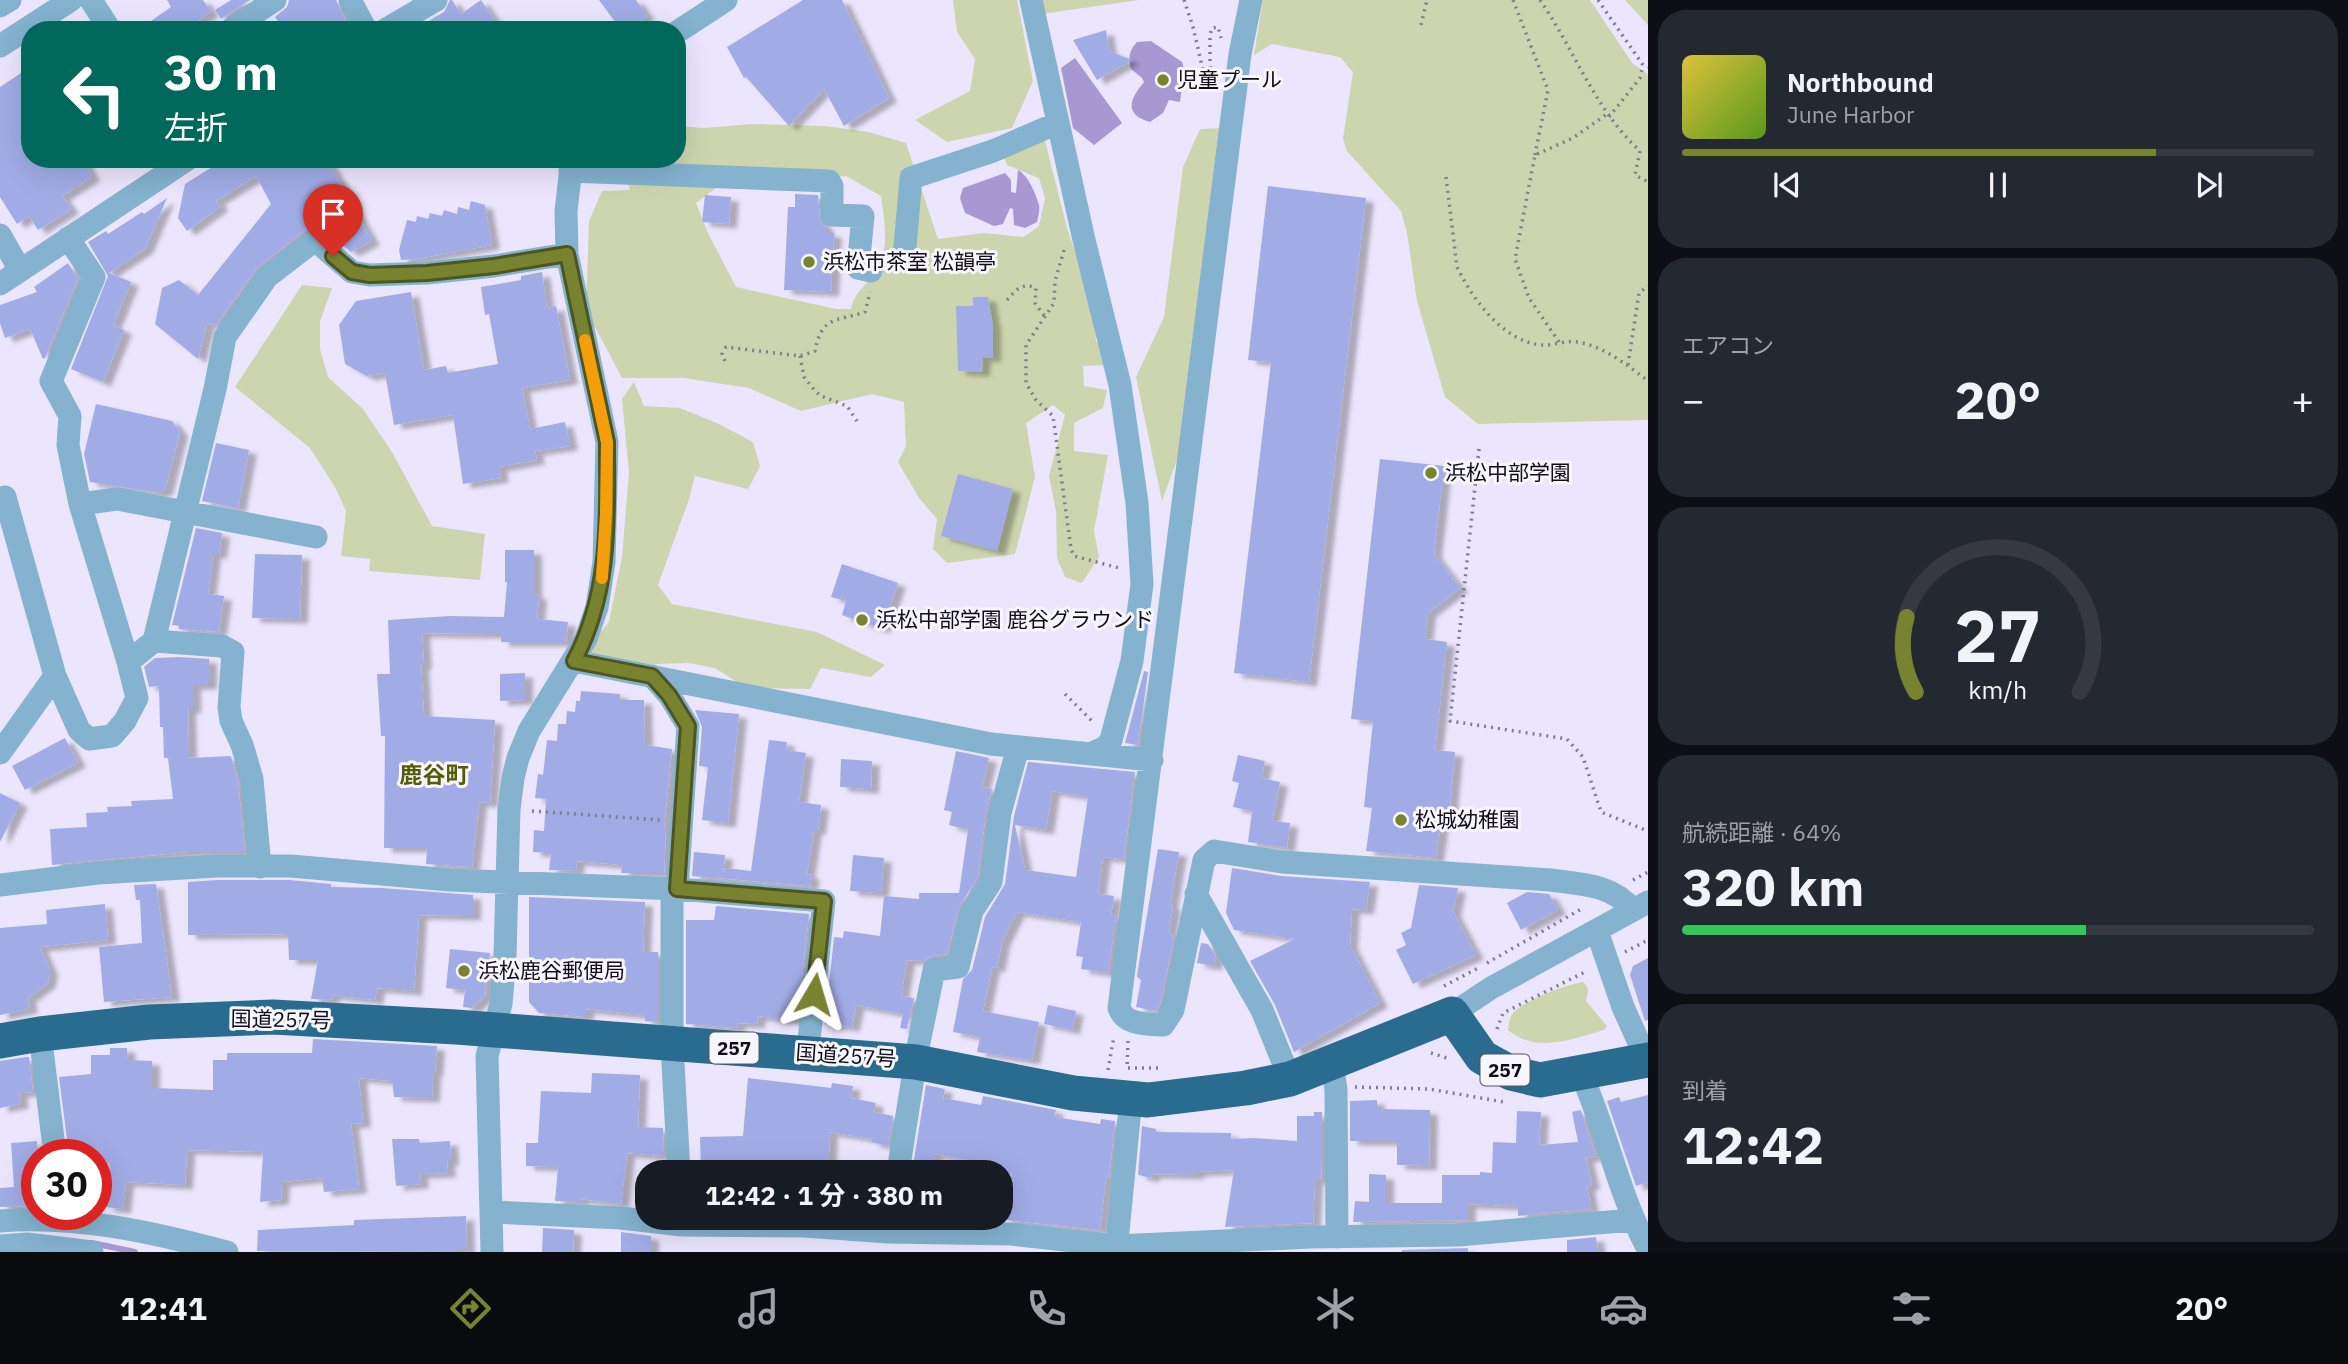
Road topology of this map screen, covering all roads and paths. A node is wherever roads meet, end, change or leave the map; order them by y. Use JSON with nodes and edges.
{"nodes":[{"id":1,"x":10,"y":0,"type":"edge"},
{"id":2,"x":71,"y":0,"type":"edge"},
{"id":3,"x":91,"y":0,"type":"edge"},
{"id":4,"x":275,"y":0,"type":"edge"},
{"id":5,"x":350,"y":0,"type":"edge"},
{"id":6,"x":436,"y":0,"type":"edge"},
{"id":7,"x":726,"y":0,"type":"edge"},
{"id":8,"x":1031,"y":0,"type":"edge"},
{"id":9,"x":1184,"y":0,"type":"edge"},
{"id":10,"x":1251,"y":0,"type":"edge"},
{"id":11,"x":1427,"y":0,"type":"edge"},
{"id":12,"x":1513,"y":0,"type":"edge"},
{"id":13,"x":1540,"y":0,"type":"edge"},
{"id":14,"x":1598,"y":0,"type":"edge"},
{"id":15,"x":0,"y":6,"type":"edge"},
{"id":16,"x":39,"y":21,"type":"edge"},
{"id":17,"x":104,"y":21,"type":"edge"},
{"id":18,"x":244,"y":21,"type":"edge"},
{"id":19,"x":361,"y":21,"type":"edge"},
{"id":20,"x":401,"y":21,"type":"edge"},
{"id":21,"x":1421,"y":25,"type":"dead end"},
{"id":22,"x":686,"y":26,"type":"edge"},
{"id":23,"x":21,"y":32,"type":"edge"},
{"id":24,"x":1222,"y":40,"type":"dead end"},
{"id":25,"x":0,"y":46,"type":"edge"},
{"id":26,"x":1646,"y":66,"type":"edge"},
{"id":27,"x":1608,"y":115,"type":"junction"},
{"id":28,"x":1057,"y":120,"type":"junction"},
{"id":29,"x":1640,"y":151,"type":"junction"},
{"id":30,"x":1648,"y":153,"type":"edge"},
{"id":31,"x":1535,"y":155,"type":"junction"},
{"id":32,"x":174,"y":168,"type":"edge"},
{"id":33,"x":571,"y":168,"type":"edge"},
{"id":34,"x":619,"y":168,"type":"edge"},
{"id":35,"x":1446,"y":177,"type":"dead end"},
{"id":36,"x":1648,"y":182,"type":"edge"},
{"id":37,"x":0,"y":235,"type":"edge"},
{"id":38,"x":68,"y":238,"type":"junction"},
{"id":39,"x":1084,"y":240,"type":"junction"},
{"id":40,"x":567,"y":254,"type":"junction"},
{"id":41,"x":904,"y":258,"type":"dead end"},
{"id":42,"x":20,"y":270,"type":"junction"},
{"id":43,"x":871,"y":271,"type":"joint"},
{"id":44,"x":0,"y":284,"type":"edge"},
{"id":45,"x":1648,"y":286,"type":"edge"},
{"id":46,"x":1007,"y":300,"type":"dead end"},
{"id":47,"x":1045,"y":317,"type":"junction"},
{"id":48,"x":1559,"y":342,"type":"junction"},
{"id":49,"x":800,"y":356,"type":"junction"},
{"id":50,"x":725,"y":361,"type":"dead end"},
{"id":51,"x":1628,"y":365,"type":"junction"},
{"id":52,"x":1648,"y":382,"type":"edge"},
{"id":53,"x":857,"y":421,"type":"dead end"},
{"id":54,"x":1479,"y":449,"type":"dead end"},
{"id":55,"x":0,"y":499,"type":"edge"},
{"id":56,"x":80,"y":504,"type":"junction"},
{"id":57,"x":185,"y":512,"type":"junction"},
{"id":58,"x":316,"y":537,"type":"dead end"},
{"id":59,"x":1142,"y":584,"type":"junction"},
{"id":60,"x":154,"y":641,"type":"junction"},
{"id":61,"x":574,"y":661,"type":"junction"},
{"id":62,"x":128,"y":662,"type":"junction"},
{"id":63,"x":55,"y":676,"type":"junction"},
{"id":64,"x":652,"y":676,"type":"junction"},
{"id":65,"x":1065,"y":694,"type":"dead end"},
{"id":66,"x":1111,"y":740,"type":"junction"},
{"id":67,"x":1018,"y":747,"type":"junction"},
{"id":68,"x":0,"y":753,"type":"edge"},
{"id":69,"x":1090,"y":754,"type":"junction"},
{"id":70,"x":1152,"y":760,"type":"junction"},
{"id":71,"x":509,"y":809,"type":"junction"},
{"id":72,"x":681,"y":821,"type":"junction"},
{"id":73,"x":1648,"y":831,"type":"edge"},
{"id":74,"x":260,"y":866,"type":"junction"},
{"id":75,"x":506,"y":883,"type":"junction"},
{"id":76,"x":0,"y":885,"type":"edge"},
{"id":77,"x":674,"y":889,"type":"junction"},
{"id":78,"x":1611,"y":892,"type":"junction"},
{"id":79,"x":1196,"y":894,"type":"junction"},
{"id":80,"x":1640,"y":906,"type":"edge"},
{"id":81,"x":1597,"y":931,"type":"junction"},
{"id":82,"x":1648,"y":940,"type":"edge"},
{"id":83,"x":1609,"y":960,"type":"junction"},
{"id":84,"x":1446,"y":1001,"type":"junction"},
{"id":85,"x":1123,"y":1024,"type":"junction"},
{"id":86,"x":494,"y":1029,"type":"junction"},
{"id":87,"x":1497,"y":1029,"type":"dead end"},
{"id":88,"x":40,"y":1034,"type":"junction"},
{"id":89,"x":0,"y":1041,"type":"edge"},
{"id":90,"x":672,"y":1045,"type":"junction"},
{"id":91,"x":805,"y":1053,"type":"junction"},
{"id":92,"x":1430,"y":1053,"type":"dead end"},
{"id":93,"x":1448,"y":1058,"type":"dead end"},
{"id":94,"x":1644,"y":1060,"type":"edge"},
{"id":95,"x":916,"y":1062,"type":"junction"},
{"id":96,"x":1165,"y":1068,"type":"dead end"},
{"id":97,"x":1108,"y":1072,"type":"dead end"},
{"id":98,"x":1581,"y":1074,"type":"junction"},
{"id":99,"x":1334,"y":1076,"type":"junction"},
{"id":100,"x":1290,"y":1079,"type":"junction"},
{"id":101,"x":1485,"y":1094,"type":"dead end"},
{"id":102,"x":1131,"y":1098,"type":"junction"},
{"id":103,"x":1491,"y":1100,"type":"junction"},
{"id":104,"x":1515,"y":1104,"type":"dead end"},
{"id":105,"x":53,"y":1139,"type":"edge"},
{"id":106,"x":678,"y":1160,"type":"edge"},
{"id":107,"x":900,"y":1160,"type":"edge"},
{"id":108,"x":492,"y":1212,"type":"junction"},
{"id":109,"x":635,"y":1219,"type":"edge"},
{"id":110,"x":21,"y":1220,"type":"edge"},
{"id":111,"x":1632,"y":1220,"type":"junction"},
{"id":112,"x":0,"y":1221,"type":"edge"},
{"id":113,"x":112,"y":1226,"type":"edge"},
{"id":114,"x":58,"y":1230,"type":"edge"},
{"id":115,"x":846,"y":1230,"type":"edge"},
{"id":116,"x":888,"y":1234,"type":"edge"},
{"id":117,"x":1337,"y":1237,"type":"junction"},
{"id":118,"x":934,"y":1242,"type":"edge"},
{"id":119,"x":0,"y":1246,"type":"edge"},
{"id":120,"x":188,"y":1247,"type":"edge"},
{"id":121,"x":57,"y":1249,"type":"edge"},
{"id":122,"x":1116,"y":1249,"type":"edge"},
{"id":123,"x":1648,"y":1249,"type":"edge"},
{"id":124,"x":92,"y":1252,"type":"edge"},
{"id":125,"x":227,"y":1252,"type":"edge"},
{"id":126,"x":492,"y":1252,"type":"edge"}],
"edges":[{"from":1,"to":15,"type":"street"},
{"from":2,"to":16,"type":"street"},
{"from":3,"to":17,"type":"street"},
{"from":4,"to":18,"type":"street"},
{"from":5,"to":19,"type":"street"},
{"from":6,"to":20,"type":"street"},
{"from":7,"to":22,"type":"street"},
{"from":8,"to":28,"type":"street"},
{"from":9,"to":24,"type":"path"},
{"from":10,"to":70,"type":"street"},
{"from":11,"to":21,"type":"path"},
{"from":12,"to":31,"type":"path"},
{"from":13,"to":27,"type":"path"},
{"from":14,"to":26,"type":"path"},
{"from":23,"to":25,"type":"street"},
{"from":26,"to":27,"type":"path"},
{"from":27,"to":29,"type":"path"},
{"from":27,"to":31,"type":"path"},
{"from":28,"to":39,"type":"street"},
{"from":28,"to":41,"type":"street"},
{"from":29,"to":30,"type":"path"},
{"from":29,"to":36,"type":"path"},
{"from":31,"to":48,"type":"path"},
{"from":32,"to":38,"type":"street"},
{"from":33,"to":40,"type":"street"},
{"from":34,"to":43,"type":"street"},
{"from":35,"to":48,"type":"path"},
{"from":37,"to":42,"type":"street"},
{"from":38,"to":42,"type":"street"},
{"from":38,"to":56,"type":"street"},
{"from":39,"to":47,"type":"path"},
{"from":39,"to":59,"type":"street"},
{"from":40,"to":57,"type":"street"},
{"from":40,"to":61,"type":"street"},
{"from":42,"to":44,"type":"street"},
{"from":43,"to":49,"type":"path"},
{"from":45,"to":51,"type":"path"},
{"from":46,"to":47,"type":"path"},
{"from":47,"to":59,"type":"path"},
{"from":48,"to":51,"type":"path"},
{"from":49,"to":50,"type":"path"},
{"from":49,"to":53,"type":"path"},
{"from":51,"to":52,"type":"path"},
{"from":54,"to":73,"type":"path"},
{"from":55,"to":63,"type":"street"},
{"from":56,"to":57,"type":"street"},
{"from":56,"to":62,"type":"street"},
{"from":57,"to":58,"type":"street"},
{"from":57,"to":60,"type":"street"},
{"from":59,"to":66,"type":"street"},
{"from":60,"to":62,"type":"street"},
{"from":60,"to":74,"type":"street"},
{"from":61,"to":64,"type":"street"},
{"from":61,"to":71,"type":"street"},
{"from":62,"to":63,"type":"street"},
{"from":63,"to":68,"type":"street"},
{"from":64,"to":67,"type":"street"},
{"from":64,"to":72,"type":"street"},
{"from":65,"to":66,"type":"path"},
{"from":66,"to":69,"type":"street"},
{"from":67,"to":69,"type":"street"},
{"from":67,"to":95,"type":"street"},
{"from":69,"to":70,"type":"street"},
{"from":70,"to":85,"type":"street"},
{"from":71,"to":72,"type":"path"},
{"from":71,"to":75,"type":"street"},
{"from":72,"to":77,"type":"street"},
{"from":74,"to":75,"type":"street"},
{"from":74,"to":76,"type":"street"},
{"from":75,"to":77,"type":"street"},
{"from":75,"to":86,"type":"street"},
{"from":77,"to":90,"type":"street"},
{"from":77,"to":91,"type":"street"},
{"from":78,"to":79,"type":"street"},
{"from":78,"to":80,"type":"street"},
{"from":78,"to":84,"type":"path"},
{"from":79,"to":85,"type":"street"},
{"from":79,"to":100,"type":"street"},
{"from":80,"to":81,"type":"street"},
{"from":81,"to":83,"type":"street"},
{"from":81,"to":84,"type":"street"},
{"from":82,"to":83,"type":"path"},
{"from":83,"to":87,"type":"path"},
{"from":83,"to":94,"type":"street"},
{"from":84,"to":98,"type":"highway","number":"257"},
{"from":84,"to":99,"type":"highway","name":"国道257号","number":"257"},
{"from":85,"to":96,"type":"path"},
{"from":85,"to":97,"type":"path"},
{"from":86,"to":88,"type":"highway","name":"国道257号","number":"257"},
{"from":86,"to":90,"type":"highway","name":"国道257号","number":"257"},
{"from":86,"to":108,"type":"street"},
{"from":88,"to":89,"type":"highway","name":"国道257号","number":"257"},
{"from":88,"to":105,"type":"street"},
{"from":90,"to":91,"type":"highway","name":"国道257号","number":"257"},
{"from":90,"to":106,"type":"street"},
{"from":91,"to":95,"type":"highway","name":"国道257号","number":"257"},
{"from":92,"to":93,"type":"path"},
{"from":94,"to":98,"type":"highway","number":"257"},
{"from":95,"to":102,"type":"highway","name":"国道257号","number":"257"},
{"from":95,"to":107,"type":"street"},
{"from":98,"to":111,"type":"street"},
{"from":99,"to":100,"type":"highway","name":"国道257号","number":"257"},
{"from":99,"to":103,"type":"path"},
{"from":99,"to":117,"type":"street"},
{"from":100,"to":102,"type":"highway","name":"国道257号","number":"257"},
{"from":101,"to":103,"type":"path"},
{"from":102,"to":122,"type":"street"},
{"from":103,"to":104,"type":"path"},
{"from":108,"to":109,"type":"street"},
{"from":108,"to":126,"type":"street"},
{"from":110,"to":112,"type":"street"},
{"from":111,"to":117,"type":"street"},
{"from":111,"to":123,"type":"street"},
{"from":113,"to":120,"type":"street"},
{"from":114,"to":121,"type":"street"},
{"from":115,"to":116,"type":"street"},
{"from":116,"to":118,"type":"street"},
{"from":117,"to":122,"type":"street"},
{"from":118,"to":122,"type":"street"},
{"from":119,"to":121,"type":"street"},
{"from":120,"to":125,"type":"street"},
{"from":121,"to":124,"type":"street"}]}
